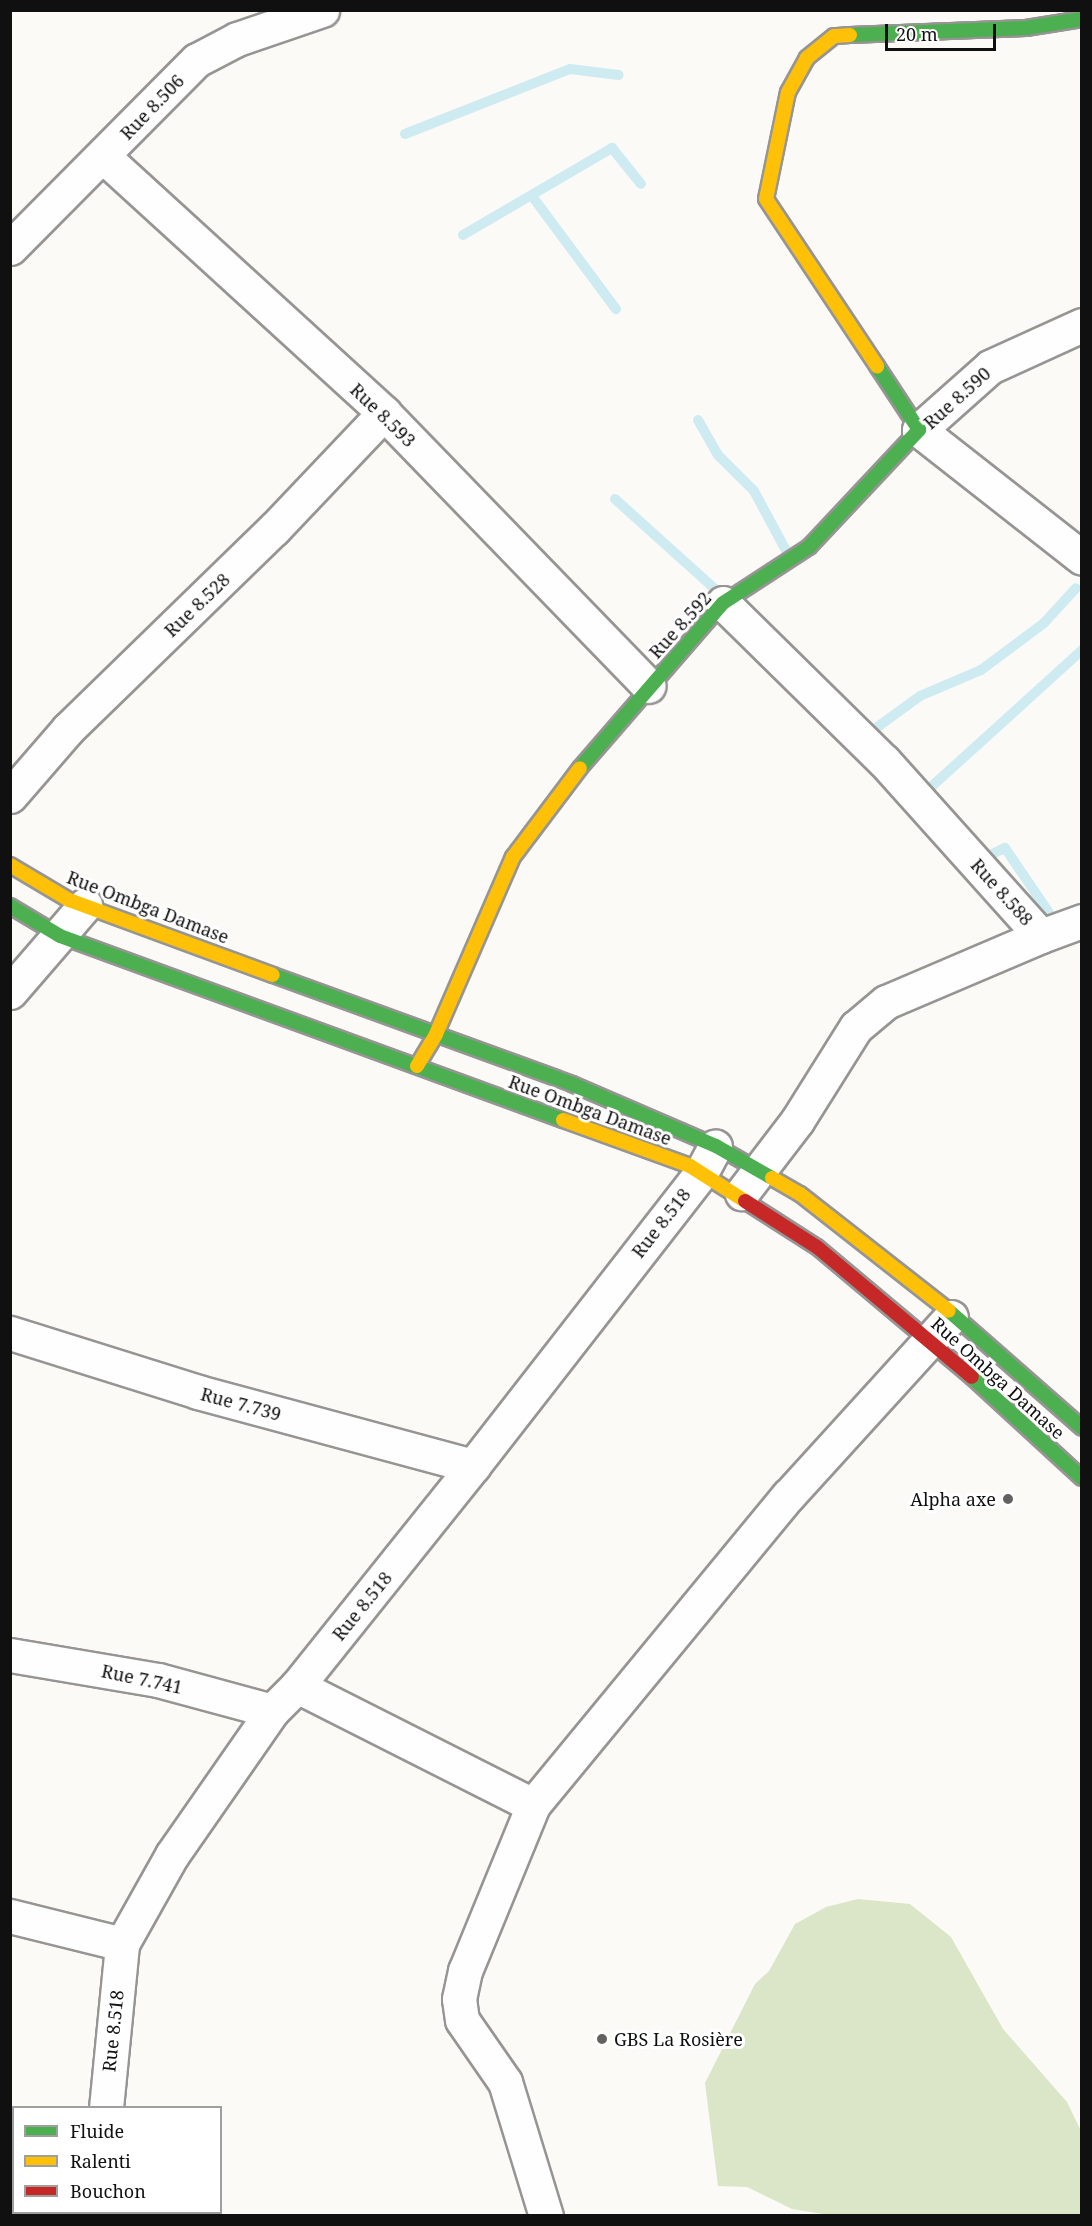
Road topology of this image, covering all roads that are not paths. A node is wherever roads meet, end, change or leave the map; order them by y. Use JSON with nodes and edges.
{"nodes":[{"id":1,"x":322,"y":10,"type":"edge"},
{"id":2,"x":1082,"y":19,"type":"edge"},
{"id":3,"x":104,"y":157,"type":"junction"},
{"id":4,"x":12,"y":242,"type":"edge"},
{"id":5,"x":1082,"y":325,"type":"edge"},
{"id":6,"x":384,"y":413,"type":"junction"},
{"id":7,"x":919,"y":430,"type":"junction"},
{"id":8,"x":1082,"y":558,"type":"edge"},
{"id":9,"x":723,"y":603,"type":"junction"},
{"id":10,"x":649,"y":686,"type":"junction"},
{"id":11,"x":10,"y":796,"type":"edge"},
{"id":12,"x":10,"y":865,"type":"edge"},
{"id":13,"x":85,"y":905,"type":"junction"},
{"id":14,"x":10,"y":906,"type":"edge"},
{"id":15,"x":1082,"y":921,"type":"edge"},
{"id":16,"x":60,"y":936,"type":"junction"},
{"id":17,"x":1041,"y":936,"type":"junction"},
{"id":18,"x":10,"y":992,"type":"edge"},
{"id":19,"x":436,"y":1034,"type":"junction"},
{"id":20,"x":417,"y":1066,"type":"junction"},
{"id":21,"x":708,"y":1159,"type":"junction"},
{"id":22,"x":757,"y":1170,"type":"junction"},
{"id":23,"x":739,"y":1197,"type":"junction"},
{"id":24,"x":954,"y":1315,"type":"junction"},
{"id":25,"x":10,"y":1333,"type":"edge"},
{"id":26,"x":931,"y":1339,"type":"junction"},
{"id":27,"x":1082,"y":1428,"type":"edge"},
{"id":28,"x":473,"y":1466,"type":"junction"},
{"id":29,"x":1082,"y":1478,"type":"edge"},
{"id":30,"x":10,"y":1655,"type":"edge"},
{"id":31,"x":297,"y":1686,"type":"junction"},
{"id":32,"x":272,"y":1711,"type":"junction"},
{"id":33,"x":533,"y":1805,"type":"junction"},
{"id":34,"x":10,"y":1916,"type":"edge"},
{"id":35,"x":122,"y":1944,"type":"junction"},
{"id":36,"x":106,"y":2106,"type":"edge"},
{"id":37,"x":546,"y":2216,"type":"edge"}],
"edges":[{"from":1,"to":3,"type":"street","name":"Rue 8.506"},
{"from":2,"to":7,"type":"main road"},
{"from":3,"to":4,"type":"street","name":"Rue 8.506"},
{"from":3,"to":6,"type":"street","name":"Rue 8.593"},
{"from":5,"to":7,"type":"street","name":"Rue 8.590"},
{"from":6,"to":10,"type":"street","name":"Rue 8.593"},
{"from":6,"to":11,"type":"street","name":"Rue 8.528"},
{"from":7,"to":8,"type":"street","name":"Rue 8.590"},
{"from":7,"to":9,"type":"main road","name":"Rue 8.592"},
{"from":9,"to":10,"type":"main road","name":"Rue 8.592"},
{"from":9,"to":17,"type":"street","name":"Rue 8.588"},
{"from":10,"to":19,"type":"main road","name":"Rue 8.592"},
{"from":12,"to":13,"type":"main road","name":"Rue Ombga Damase"},
{"from":13,"to":16,"type":"street"},
{"from":13,"to":19,"type":"main road","name":"Rue Ombga Damase"},
{"from":14,"to":16,"type":"main road","name":"Rue Ombga Damase"},
{"from":15,"to":17,"type":"street"},
{"from":16,"to":18,"type":"street"},
{"from":16,"to":20,"type":"main road","name":"Rue Ombga Damase"},
{"from":17,"to":22,"type":"street","name":"Rue 8.588"},
{"from":19,"to":20,"type":"main road","name":"Rue 8.592"},
{"from":19,"to":21,"type":"main road","name":"Rue Ombga Damase"},
{"from":20,"to":21,"type":"main road","name":"Rue Ombga Damase"},
{"from":21,"to":22,"type":"main road","name":"Rue Ombga Damase"},
{"from":21,"to":23,"type":"main road","name":"Rue Ombga Damase"},
{"from":21,"to":28,"type":"street","name":"Rue 8.518"},
{"from":22,"to":23,"type":"street","name":"Rue 8.588"},
{"from":22,"to":24,"type":"main road","name":"Rue Ombga Damase"},
{"from":23,"to":26,"type":"main road","name":"Rue Ombga Damase"},
{"from":24,"to":26,"type":"street"},
{"from":24,"to":27,"type":"main road","name":"Rue Ombga Damase"},
{"from":25,"to":28,"type":"street","name":"Rue 7.739"},
{"from":26,"to":29,"type":"main road","name":"Rue Ombga Damase"},
{"from":26,"to":33,"type":"street"},
{"from":28,"to":31,"type":"street","name":"Rue 8.518"},
{"from":30,"to":32,"type":"street","name":"Rue 7.741"},
{"from":31,"to":32,"type":"street","name":"Rue 8.518"},
{"from":31,"to":33,"type":"street"},
{"from":32,"to":35,"type":"street","name":"Rue 8.518"},
{"from":33,"to":37,"type":"street"},
{"from":34,"to":35,"type":"street"},
{"from":35,"to":36,"type":"street","name":"Rue 8.518"}]}
